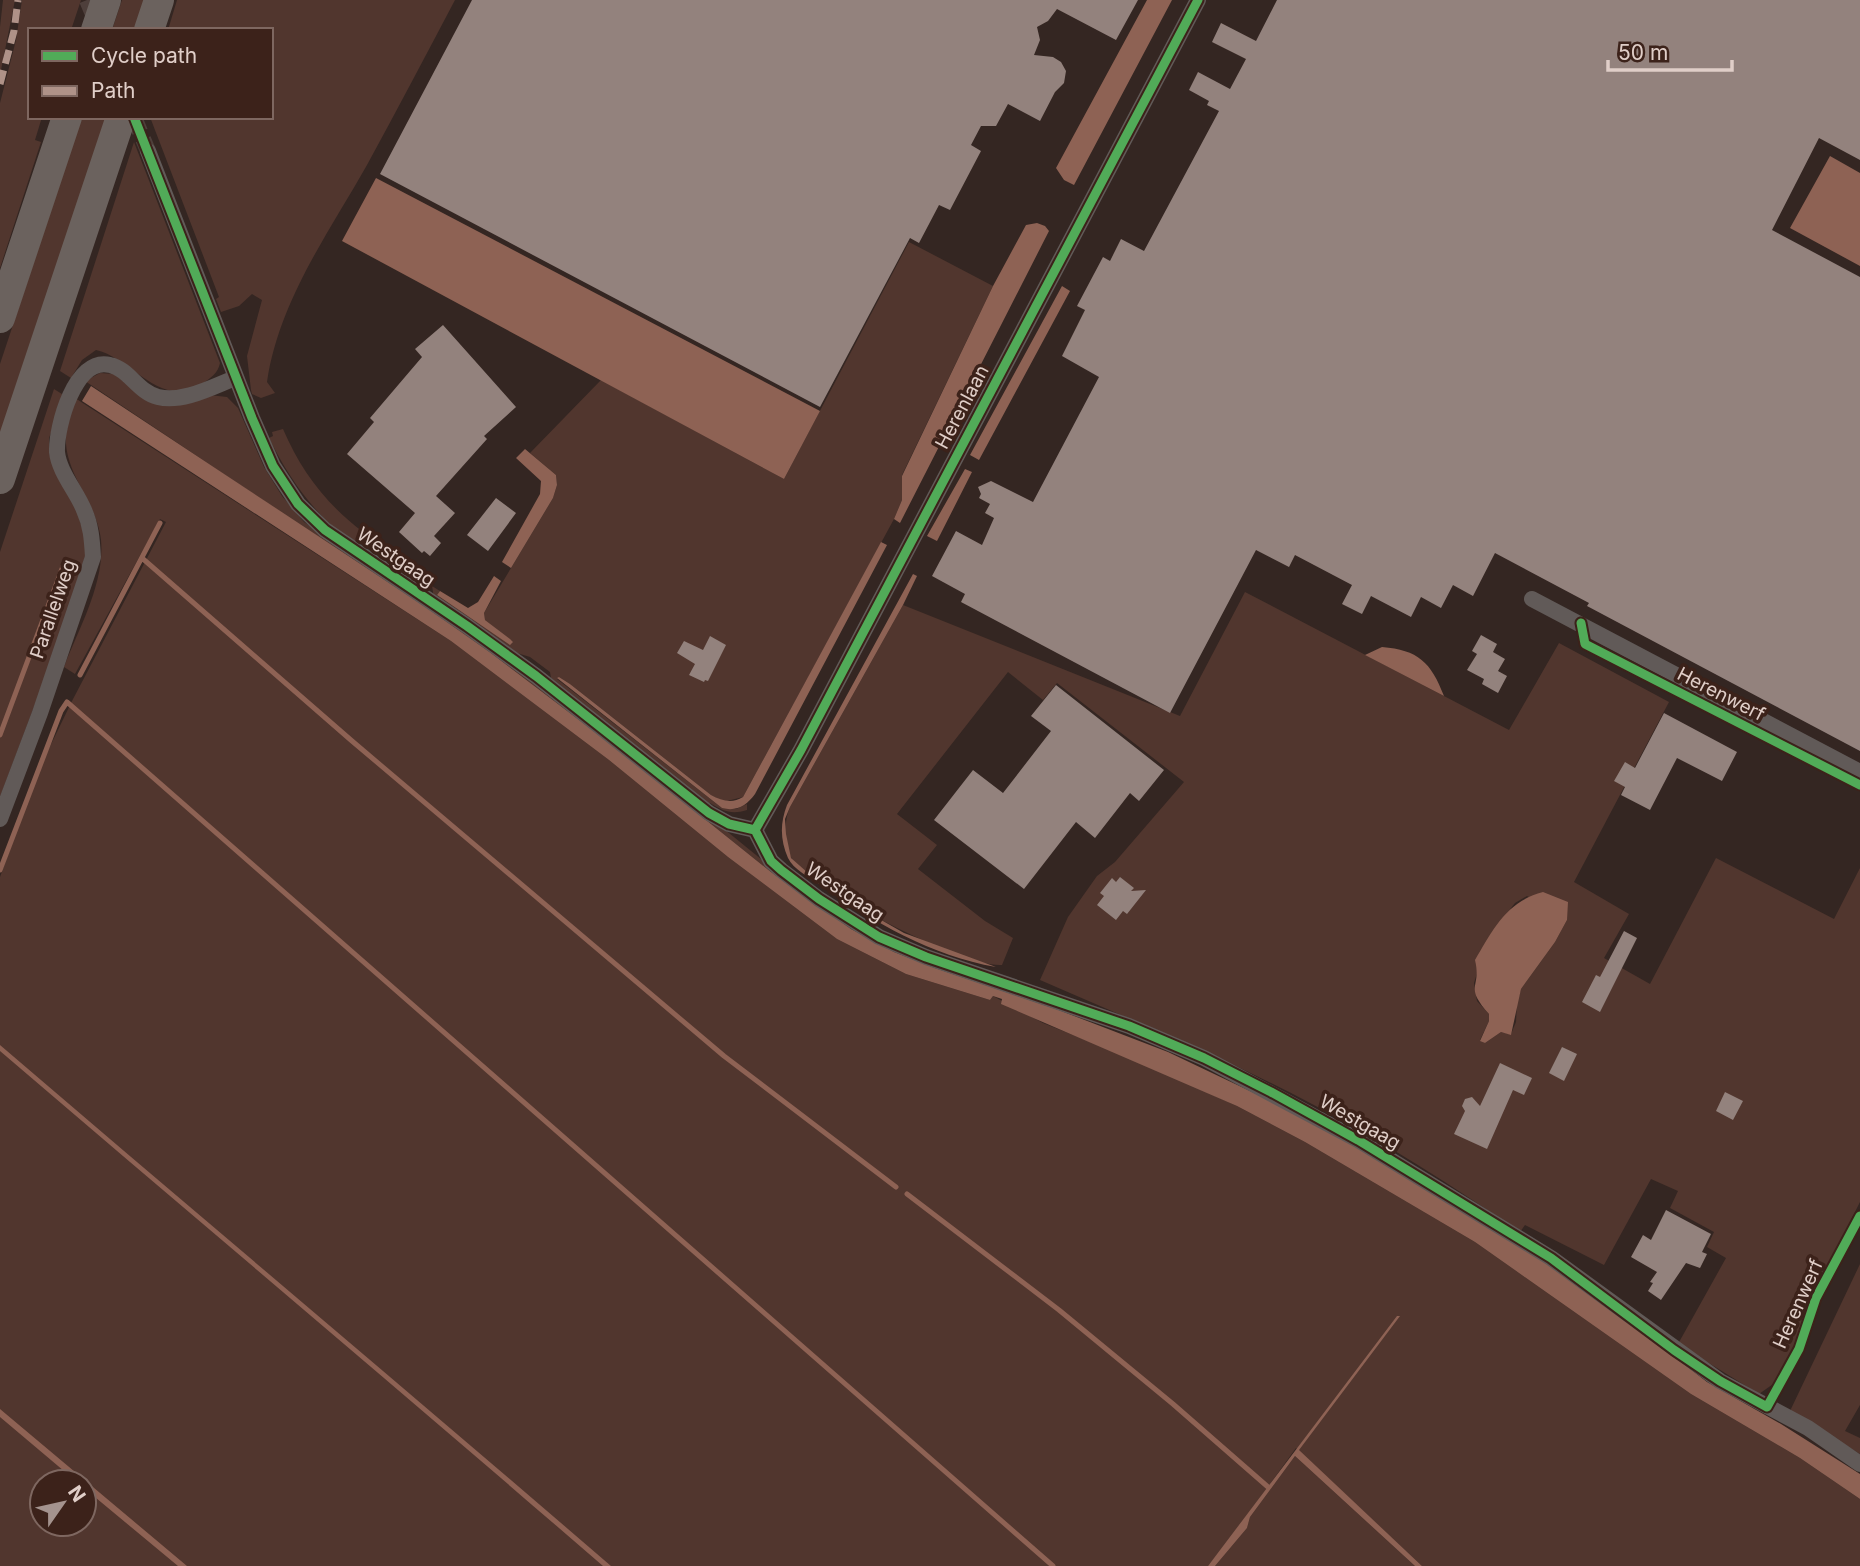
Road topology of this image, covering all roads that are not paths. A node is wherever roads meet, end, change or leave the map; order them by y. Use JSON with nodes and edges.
{"nodes":[{"id":1,"x":106,"y":0,"type":"edge"},
{"id":2,"x":159,"y":0,"type":"edge"},
{"id":3,"x":1198,"y":0,"type":"edge"},
{"id":4,"x":97,"y":28,"type":"edge"},
{"id":5,"x":150,"y":28,"type":"edge"},
{"id":6,"x":66,"y":119,"type":"edge"},
{"id":7,"x":120,"y":119,"type":"edge"},
{"id":8,"x":148,"y":150,"type":"tunnel mouth"},
{"id":9,"x":0,"y":318,"type":"edge"},
{"id":10,"x":235,"y":378,"type":"junction"},
{"id":11,"x":0,"y":479,"type":"edge"},
{"id":12,"x":1532,"y":599,"type":"dead end"},
{"id":13,"x":1860,"y":772,"type":"edge"},
{"id":14,"x":0,"y":819,"type":"edge"},
{"id":15,"x":755,"y":830,"type":"junction"},
{"id":16,"x":1860,"y":1464,"type":"edge"}],
"edges":[{"from":1,"to":4,"type":"highway"},
{"from":2,"to":5,"type":"highway"},
{"from":3,"to":15,"type":"street","name":"Herenlaan"},
{"from":6,"to":9,"type":"highway"},
{"from":7,"to":11,"type":"highway"},
{"from":8,"to":10,"type":"street","name":"Westgaag"},
{"from":10,"to":14,"type":"street","name":"Parallelweg"},
{"from":10,"to":15,"type":"street","name":"Westgaag"},
{"from":12,"to":13,"type":"street","name":"Herenwerf"},
{"from":15,"to":16,"type":"street","name":"Westgaag"}]}
